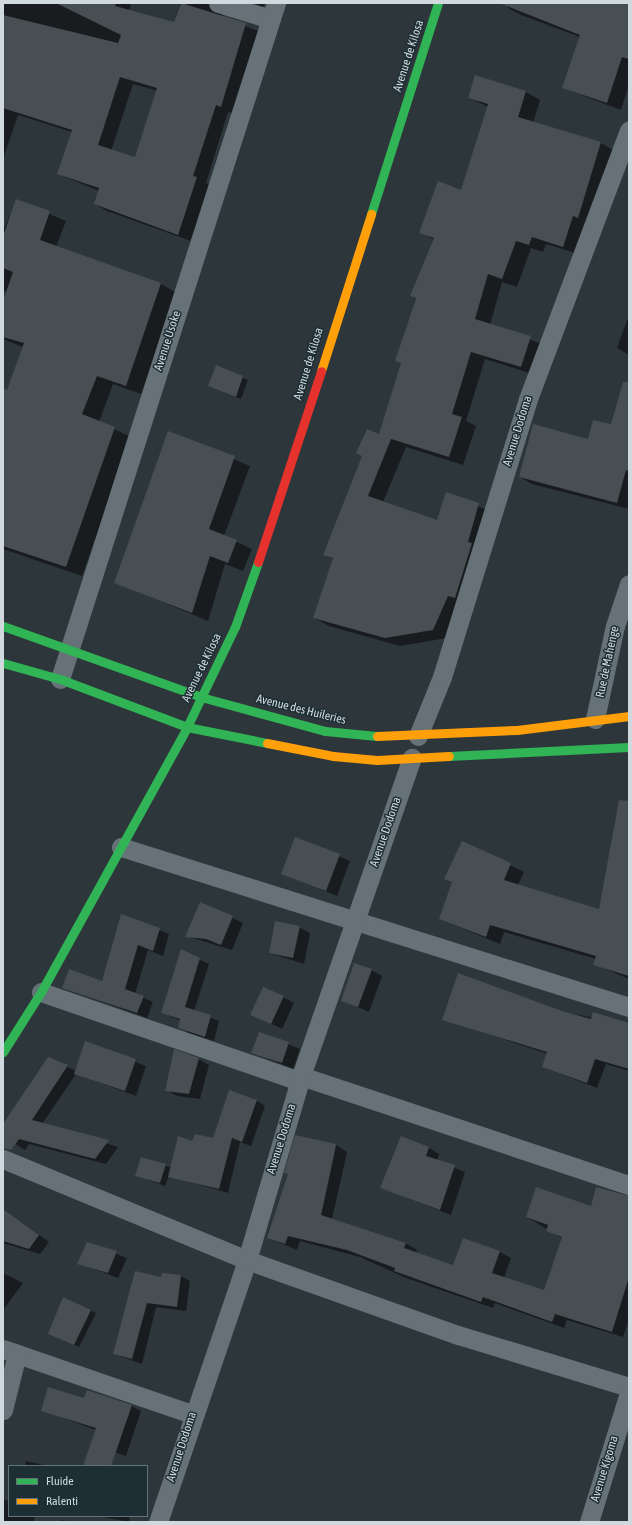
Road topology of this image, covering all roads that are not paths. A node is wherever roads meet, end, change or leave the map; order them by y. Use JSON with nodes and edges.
{"nodes":[{"id":1,"x":218,"y":3,"type":"edge"},
{"id":2,"x":438,"y":3,"type":"edge"},
{"id":3,"x":273,"y":11,"type":"edge"},
{"id":4,"x":629,"y":130,"type":"edge"},
{"id":5,"x":629,"y":584,"type":"edge"},
{"id":6,"x":3,"y":626,"type":"edge"},
{"id":7,"x":71,"y":648,"type":"junction"},
{"id":8,"x":3,"y":663,"type":"edge"},
{"id":9,"x":60,"y":679,"type":"junction"},
{"id":10,"x":201,"y":698,"type":"junction"},
{"id":11,"x":629,"y":716,"type":"edge"},
{"id":12,"x":596,"y":719,"type":"junction"},
{"id":13,"x":187,"y":726,"type":"junction"},
{"id":14,"x":418,"y":736,"type":"junction"},
{"id":15,"x":629,"y":747,"type":"edge"},
{"id":16,"x":412,"y":758,"type":"junction"},
{"id":17,"x":121,"y":847,"type":"junction"},
{"id":18,"x":355,"y":924,"type":"junction"},
{"id":19,"x":41,"y":992,"type":"junction"},
{"id":20,"x":629,"y":1007,"type":"edge"},
{"id":21,"x":3,"y":1052,"type":"edge"},
{"id":22,"x":301,"y":1079,"type":"junction"},
{"id":23,"x":3,"y":1158,"type":"edge"},
{"id":24,"x":629,"y":1185,"type":"edge"},
{"id":25,"x":247,"y":1260,"type":"junction"},
{"id":26,"x":10,"y":1352,"type":"edge"},
{"id":27,"x":629,"y":1387,"type":"edge"},
{"id":28,"x":629,"y":1392,"type":"edge"},
{"id":29,"x":3,"y":1410,"type":"edge"},
{"id":30,"x":192,"y":1414,"type":"junction"},
{"id":31,"x":158,"y":1522,"type":"edge"},
{"id":32,"x":589,"y":1522,"type":"edge"}],
"edges":[{"from":1,"to":3,"type":"street"},
{"from":2,"to":10,"type":"main road","name":"Avenue de Kilosa"},
{"from":3,"to":7,"type":"street","name":"Avenue Usoke"},
{"from":4,"to":14,"type":"street","name":"Avenue Dodoma"},
{"from":5,"to":12,"type":"street","name":"Rue de Mahenge"},
{"from":6,"to":7,"type":"main road","name":"Avenue des Huileries"},
{"from":7,"to":9,"type":"street","name":"Avenue Usoke"},
{"from":7,"to":10,"type":"main road","name":"Avenue des Huileries"},
{"from":8,"to":9,"type":"main road"},
{"from":9,"to":13,"type":"main road"},
{"from":10,"to":13,"type":"main road","name":"Avenue de Kilosa"},
{"from":10,"to":14,"type":"main road","name":"Avenue des Huileries"},
{"from":11,"to":12,"type":"main road","name":"Avenue des Huileries"},
{"from":12,"to":14,"type":"main road","name":"Avenue des Huileries"},
{"from":13,"to":16,"type":"main road"},
{"from":13,"to":17,"type":"main road","name":"Avenue de Kilosa"},
{"from":15,"to":16,"type":"main road"},
{"from":16,"to":18,"type":"street","name":"Avenue Dodoma"},
{"from":17,"to":18,"type":"street"},
{"from":17,"to":19,"type":"main road","name":"Avenue de Kilosa"},
{"from":18,"to":20,"type":"street"},
{"from":18,"to":22,"type":"street","name":"Avenue Dodoma"},
{"from":19,"to":21,"type":"main road","name":"Avenue de Kilosa"},
{"from":19,"to":22,"type":"street"},
{"from":22,"to":24,"type":"street"},
{"from":22,"to":25,"type":"street","name":"Avenue Dodoma"},
{"from":23,"to":25,"type":"street"},
{"from":25,"to":27,"type":"street"},
{"from":25,"to":30,"type":"street","name":"Avenue Dodoma"},
{"from":26,"to":29,"type":"street"},
{"from":26,"to":30,"type":"street"},
{"from":28,"to":32,"type":"street","name":"Avenue Kigoma"},
{"from":30,"to":31,"type":"street","name":"Avenue Dodoma"}]}
